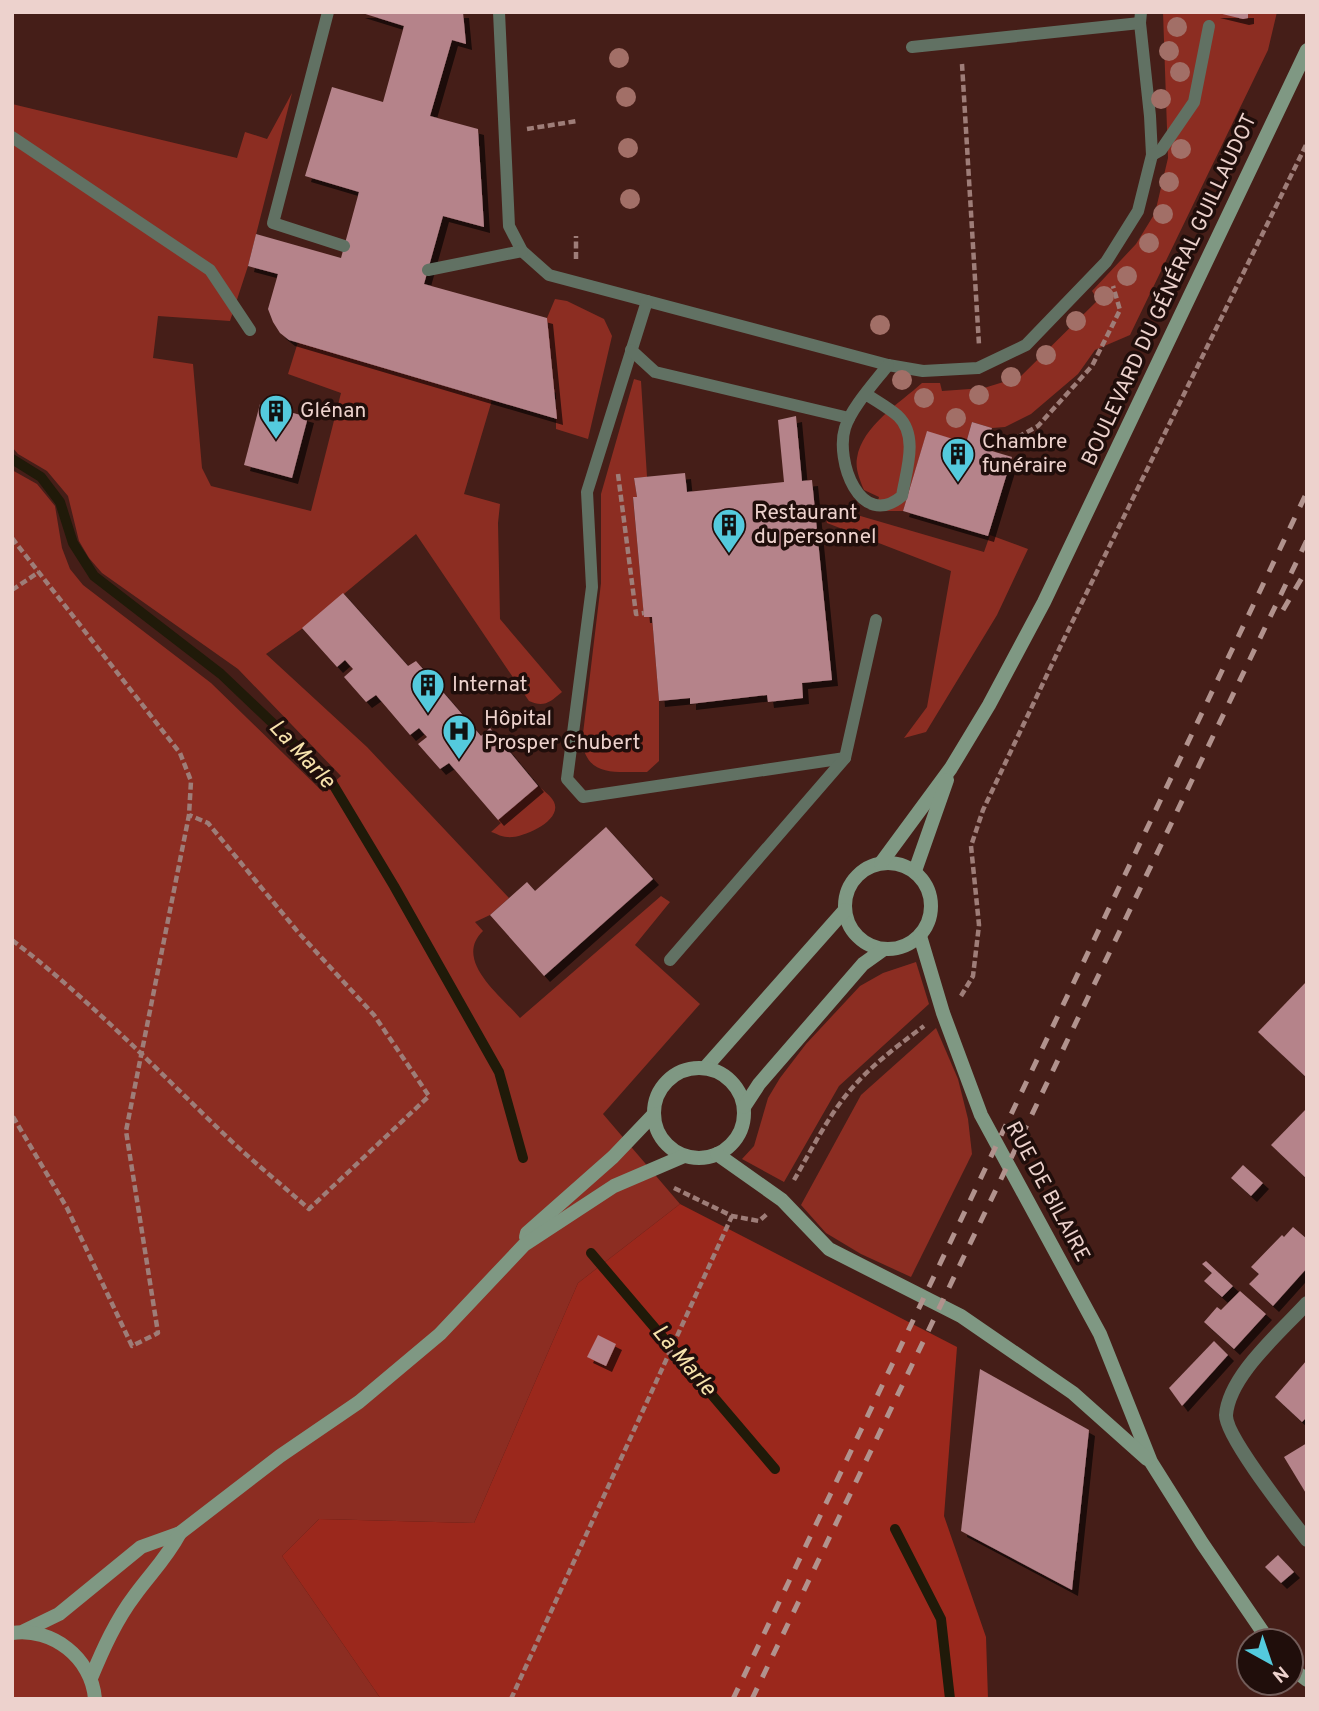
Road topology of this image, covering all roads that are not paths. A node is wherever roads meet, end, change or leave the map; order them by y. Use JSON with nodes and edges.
{"nodes":[{"id":1,"x":328,"y":12,"type":"edge"},
{"id":2,"x":499,"y":12,"type":"edge"},
{"id":3,"x":1140,"y":18,"type":"edge"},
{"id":4,"x":1209,"y":26,"type":"dead end"},
{"id":5,"x":912,"y":47,"type":"dead end"},
{"id":6,"x":1307,"y":50,"type":"edge"},
{"id":7,"x":12,"y":138,"type":"edge"},
{"id":8,"x":1152,"y":155,"type":"junction"},
{"id":9,"x":344,"y":246,"type":"dead end"},
{"id":10,"x":522,"y":251,"type":"junction"},
{"id":11,"x":428,"y":270,"type":"dead end"},
{"id":12,"x":646,"y":301,"type":"junction"},
{"id":13,"x":250,"y":330,"type":"dead end"},
{"id":14,"x":631,"y":350,"type":"junction"},
{"id":15,"x":888,"y":365,"type":"junction"},
{"id":16,"x":866,"y":394,"type":"junction"},
{"id":17,"x":849,"y":418,"type":"junction"},
{"id":18,"x":876,"y":620,"type":"dead end"},
{"id":19,"x":845,"y":758,"type":"junction"},
{"id":20,"x":951,"y":768,"type":"junction"},
{"id":21,"x":881,"y":863,"type":"junction"},
{"id":22,"x":915,"y":870,"type":"junction"},
{"id":23,"x":845,"y":910,"type":"junction"},
{"id":24,"x":920,"y":936,"type":"junction"},
{"id":25,"x":884,"y":949,"type":"junction"},
{"id":26,"x":670,"y":960,"type":"dead end"},
{"id":27,"x":705,"y":1068,"type":"junction"},
{"id":28,"x":744,"y":1107,"type":"junction"},
{"id":29,"x":654,"y":1114,"type":"junction"},
{"id":30,"x":717,"y":1154,"type":"junction"},
{"id":31,"x":684,"y":1156,"type":"junction"},
{"id":32,"x":524,"y":1245,"type":"junction"},
{"id":33,"x":1307,"y":1304,"type":"edge"},
{"id":34,"x":1151,"y":1462,"type":"junction"},
{"id":35,"x":180,"y":1533,"type":"junction"},
{"id":36,"x":1307,"y":1540,"type":"edge"},
{"id":37,"x":1259,"y":1627,"type":"edge"},
{"id":38,"x":18,"y":1632,"type":"edge"},
{"id":39,"x":90,"y":1678,"type":"junction"},
{"id":40,"x":95,"y":1699,"type":"edge"}],
"edges":[{"from":1,"to":9,"type":"lane"},
{"from":2,"to":10,"type":"lane"},
{"from":3,"to":5,"type":"lane"},
{"from":3,"to":8,"type":"lane"},
{"from":4,"to":8,"type":"lane"},
{"from":6,"to":20,"type":"street","name":"BOULEVARD DU GÉNÉRAL GUILLAUDOT"},
{"from":7,"to":13,"type":"lane"},
{"from":8,"to":15,"type":"lane"},
{"from":10,"to":11,"type":"lane"},
{"from":10,"to":12,"type":"lane"},
{"from":12,"to":14,"type":"lane"},
{"from":12,"to":15,"type":"lane"},
{"from":14,"to":17,"type":"lane"},
{"from":14,"to":19,"type":"lane"},
{"from":15,"to":16,"type":"lane"},
{"from":16,"to":17,"type":"lane"},
{"from":16,"to":17,"type":"lane"},
{"from":18,"to":19,"type":"lane"},
{"from":19,"to":26,"type":"lane"},
{"from":20,"to":21,"type":"street","name":"BOULEVARD DU GÉNÉRAL GUILLAUDOT"},
{"from":20,"to":22,"type":"street","name":"BOULEVARD DU GÉNÉRAL GUILLAUDOT"},
{"from":21,"to":22,"type":"street"},
{"from":21,"to":23,"type":"street"},
{"from":22,"to":24,"type":"street"},
{"from":23,"to":25,"type":"street"},
{"from":23,"to":27,"type":"street"},
{"from":24,"to":25,"type":"street"},
{"from":24,"to":34,"type":"street","name":"RUE DE BILAIRE"},
{"from":25,"to":28,"type":"street"},
{"from":27,"to":28,"type":"street"},
{"from":27,"to":29,"type":"street"},
{"from":28,"to":30,"type":"street"},
{"from":29,"to":31,"type":"street"},
{"from":29,"to":32,"type":"street"},
{"from":30,"to":31,"type":"street"},
{"from":30,"to":34,"type":"street","name":"RUE DE BILAIRE"},
{"from":31,"to":32,"type":"street"},
{"from":32,"to":35,"type":"street"},
{"from":33,"to":36,"type":"street"},
{"from":34,"to":37,"type":"street","name":"RUE DE BILAIRE"},
{"from":35,"to":38,"type":"street"},
{"from":35,"to":39,"type":"street"},
{"from":38,"to":39,"type":"street"},
{"from":39,"to":40,"type":"street"}]}
